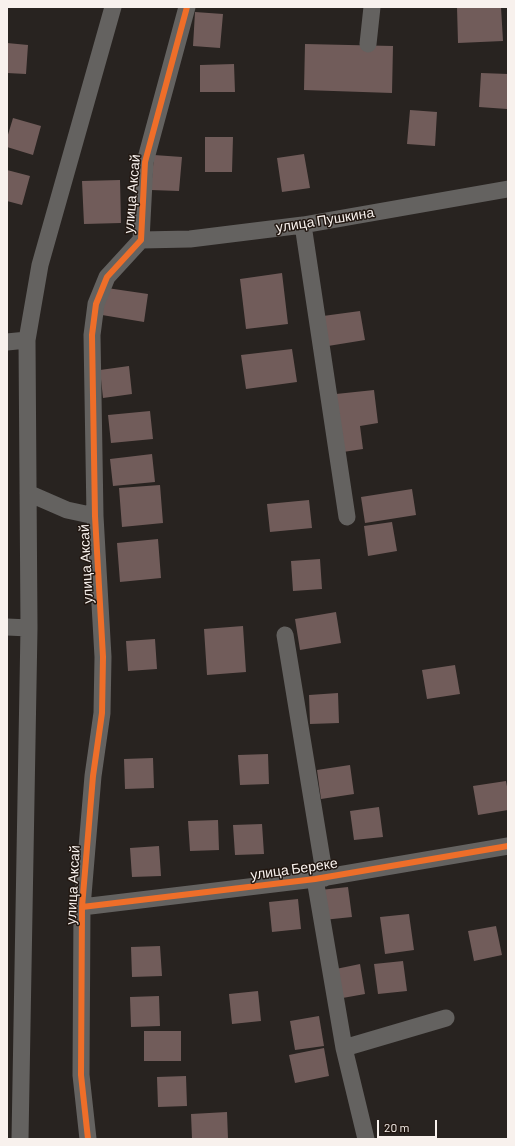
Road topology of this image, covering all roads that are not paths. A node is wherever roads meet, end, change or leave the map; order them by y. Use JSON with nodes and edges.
{"nodes":[{"id":1,"x":113,"y":7,"type":"edge"},
{"id":2,"x":186,"y":7,"type":"edge"},
{"id":3,"x":372,"y":7,"type":"edge"},
{"id":4,"x":368,"y":44,"type":"dead end"},
{"id":5,"x":508,"y":189,"type":"edge"},
{"id":6,"x":303,"y":225,"type":"junction"},
{"id":7,"x":141,"y":240,"type":"junction"},
{"id":8,"x":28,"y":340,"type":"junction"},
{"id":9,"x":7,"y":342,"type":"edge"},
{"id":10,"x":28,"y":493,"type":"junction"},
{"id":11,"x":95,"y":516,"type":"junction"},
{"id":12,"x":346,"y":517,"type":"dead end"},
{"id":13,"x":7,"y":627,"type":"edge"},
{"id":14,"x":29,"y":628,"type":"junction"},
{"id":15,"x":285,"y":635,"type":"dead end"},
{"id":16,"x":508,"y":846,"type":"edge"},
{"id":17,"x":320,"y":878,"type":"junction"},
{"id":18,"x":82,"y":907,"type":"junction"},
{"id":19,"x":446,"y":1018,"type":"dead end"},
{"id":20,"x":344,"y":1048,"type":"junction"},
{"id":21,"x":20,"y":1139,"type":"edge"},
{"id":22,"x":88,"y":1139,"type":"edge"},
{"id":23,"x":366,"y":1139,"type":"edge"}],
"edges":[{"from":1,"to":8,"type":"street"},
{"from":2,"to":7,"type":"street","name":"улица Аксай"},
{"from":3,"to":4,"type":"street"},
{"from":5,"to":6,"type":"street","name":"улица Пушкина"},
{"from":6,"to":7,"type":"street","name":"улица Пушкина"},
{"from":6,"to":12,"type":"street"},
{"from":7,"to":11,"type":"street","name":"улица Аксай"},
{"from":8,"to":9,"type":"street"},
{"from":8,"to":10,"type":"street"},
{"from":10,"to":11,"type":"street"},
{"from":10,"to":14,"type":"street"},
{"from":11,"to":18,"type":"street","name":"улица Аксай"},
{"from":13,"to":14,"type":"street"},
{"from":14,"to":21,"type":"street"},
{"from":15,"to":17,"type":"street"},
{"from":16,"to":17,"type":"street","name":"улица Береке"},
{"from":17,"to":18,"type":"street","name":"улица Береке"},
{"from":17,"to":20,"type":"street"},
{"from":18,"to":22,"type":"street","name":"улица Аксай"},
{"from":19,"to":20,"type":"street"},
{"from":20,"to":23,"type":"street"}]}
